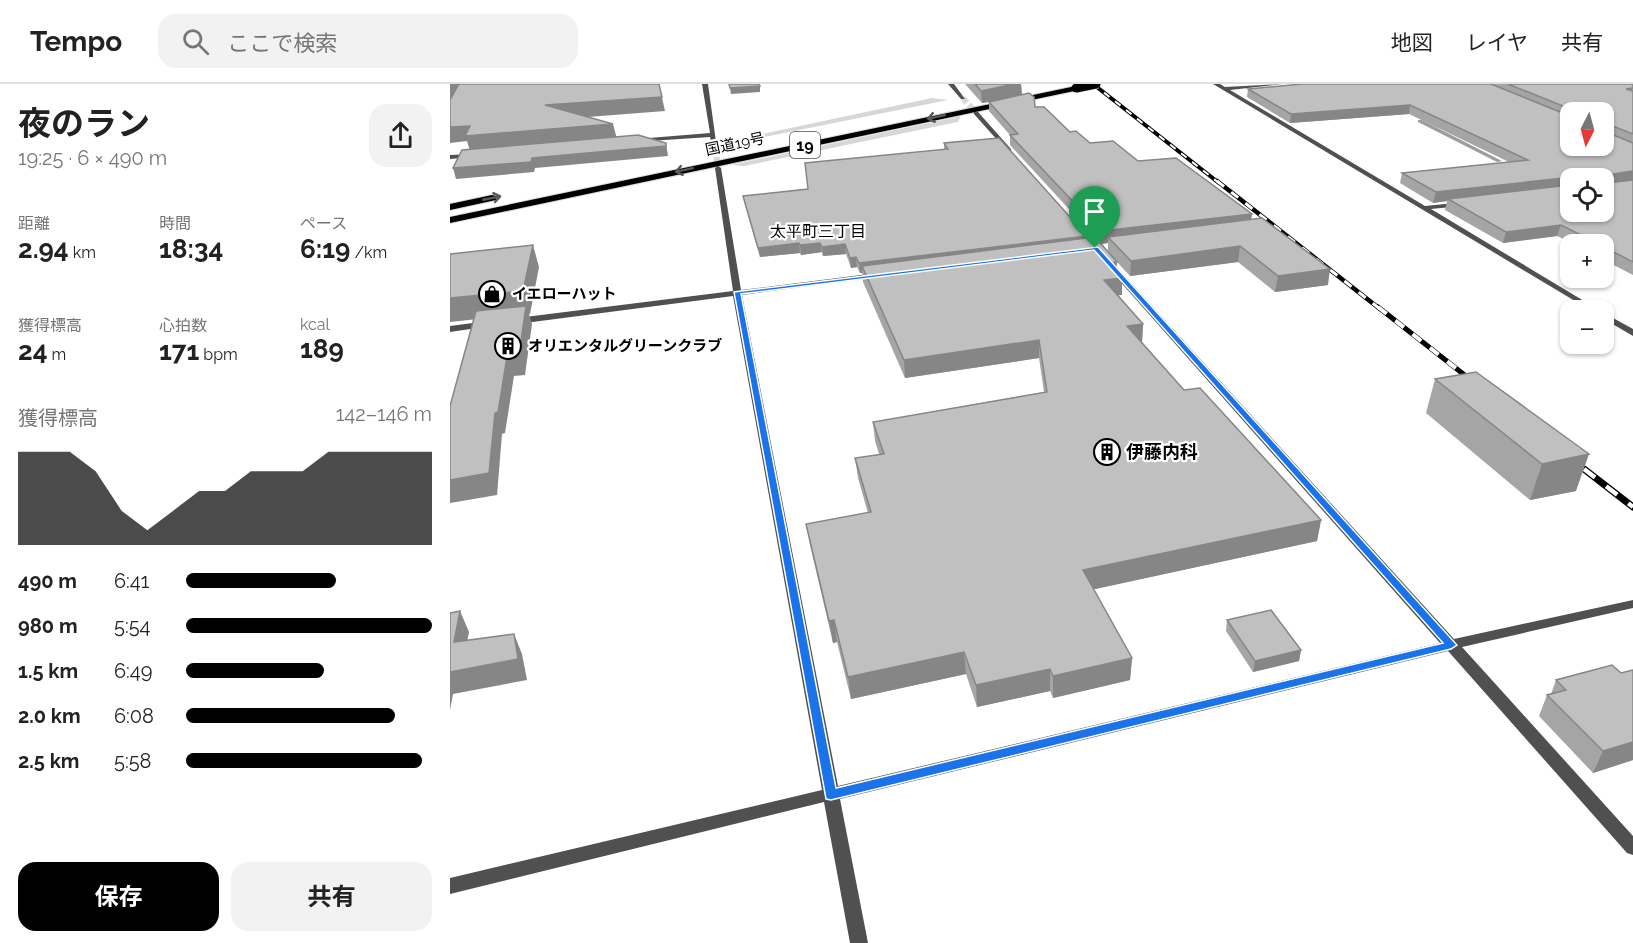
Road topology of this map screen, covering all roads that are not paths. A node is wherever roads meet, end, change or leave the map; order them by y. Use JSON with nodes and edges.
{"nodes":[{"id":1,"x":705,"y":84,"type":"edge"},
{"id":2,"x":951,"y":84,"type":"edge"},
{"id":3,"x":1052,"y":84,"type":"edge"},
{"id":4,"x":1096,"y":84,"type":"edge"},
{"id":5,"x":1216,"y":84,"type":"edge"},
{"id":6,"x":1281,"y":84,"type":"edge"},
{"id":7,"x":1224,"y":89,"type":"junction"},
{"id":8,"x":963,"y":98,"type":"tunnel mouth"},
{"id":9,"x":976,"y":113,"type":"tunnel mouth"},
{"id":10,"x":711,"y":135,"type":"junction"},
{"id":11,"x":632,"y":141,"type":"edge"},
{"id":12,"x":767,"y":142,"type":"dead end"},
{"id":13,"x":715,"y":151,"type":"tunnel mouth"},
{"id":14,"x":484,"y":154,"type":"edge"},
{"id":15,"x":1013,"y":155,"type":"edge"},
{"id":16,"x":450,"y":157,"type":"edge"},
{"id":17,"x":718,"y":168,"type":"tunnel mouth"},
{"id":18,"x":503,"y":196,"type":"dead end"},
{"id":19,"x":1469,"y":203,"type":"edge"},
{"id":20,"x":450,"y":207,"type":"edge"},
{"id":21,"x":1424,"y":208,"type":"junction"},
{"id":22,"x":450,"y":220,"type":"edge"},
{"id":23,"x":1103,"y":257,"type":"edge"},
{"id":24,"x":887,"y":274,"type":"edge"},
{"id":25,"x":737,"y":292,"type":"junction"},
{"id":26,"x":1578,"y":300,"type":"edge"},
{"id":27,"x":509,"y":322,"type":"edge"},
{"id":28,"x":1614,"y":322,"type":"edge"},
{"id":29,"x":497,"y":323,"type":"edge"},
{"id":30,"x":450,"y":329,"type":"edge"},
{"id":31,"x":1633,"y":333,"type":"edge"},
{"id":32,"x":1633,"y":604,"type":"edge"},
{"id":33,"x":1451,"y":645,"type":"junction"},
{"id":34,"x":831,"y":795,"type":"junction"},
{"id":35,"x":1633,"y":848,"type":"edge"},
{"id":36,"x":450,"y":886,"type":"edge"},
{"id":37,"x":859,"y":943,"type":"edge"}],
"edges":[{"from":1,"to":10,"type":"street"},
{"from":2,"to":8,"type":"street"},
{"from":3,"to":12,"type":"highway","name":"国道19号","number":"19"},
{"from":4,"to":22,"type":"highway","name":"国道19号","number":"19","one_way":true,"bridge":true},
{"from":5,"to":7,"type":"street"},
{"from":6,"to":7,"type":"street"},
{"from":7,"to":21,"type":"street"},
{"from":9,"to":15,"type":"street"},
{"from":10,"to":11,"type":"street"},
{"from":10,"to":13,"type":"street"},
{"from":14,"to":16,"type":"street"},
{"from":17,"to":25,"type":"street"},
{"from":20,"to":18,"type":"highway","one_way":true},
{"from":19,"to":21,"type":"street"},
{"from":21,"to":26,"type":"street"},
{"from":23,"to":33,"type":"street"},
{"from":24,"to":25,"type":"street"},
{"from":25,"to":27,"type":"street"},
{"from":25,"to":34,"type":"street"},
{"from":28,"to":31,"type":"street"},
{"from":29,"to":30,"type":"street"},
{"from":32,"to":33,"type":"street"},
{"from":33,"to":34,"type":"street"},
{"from":33,"to":35,"type":"street"},
{"from":34,"to":36,"type":"street"},
{"from":34,"to":37,"type":"street"}]}
